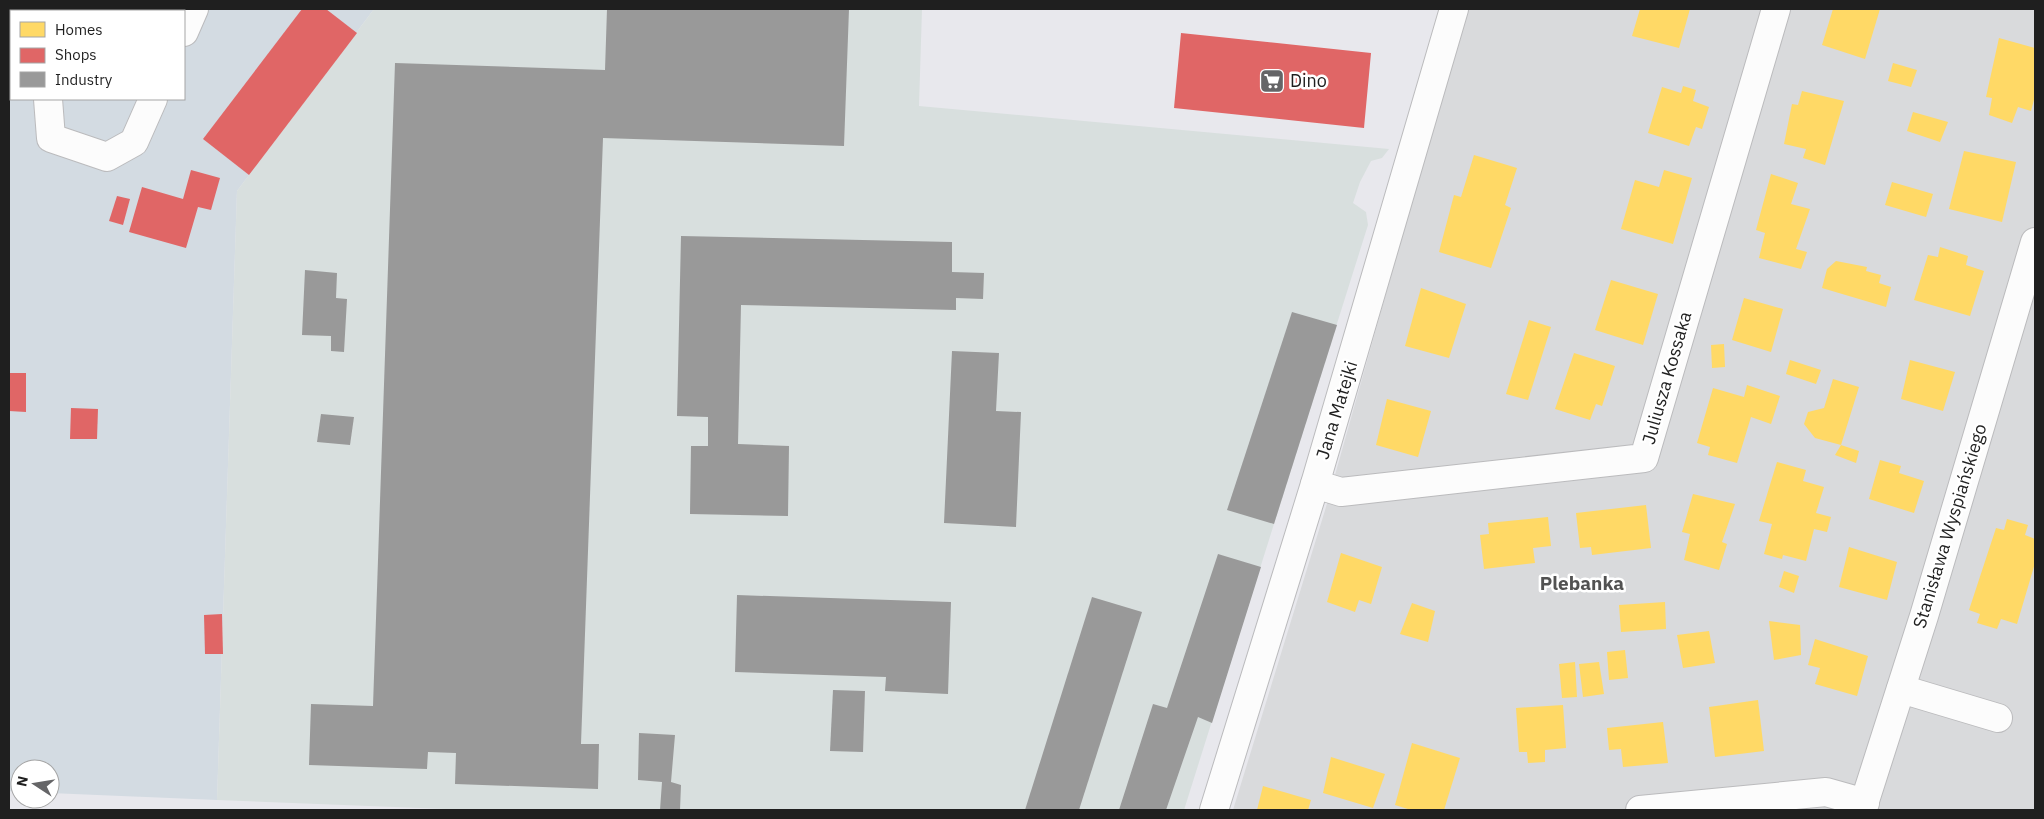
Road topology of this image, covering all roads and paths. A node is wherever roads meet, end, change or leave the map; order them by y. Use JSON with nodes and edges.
{"nodes":[{"id":1,"x":194,"y":9,"type":"edge"},
{"id":2,"x":1454,"y":9,"type":"edge"},
{"id":3,"x":1776,"y":9,"type":"edge"},
{"id":4,"x":185,"y":30,"type":"edge"},
{"id":5,"x":48,"y":100,"type":"edge"},
{"id":6,"x":153,"y":100,"type":"edge"},
{"id":7,"x":2035,"y":242,"type":"edge"},
{"id":8,"x":1316,"y":484,"type":"junction"},
{"id":9,"x":1901,"y":689,"type":"junction"},
{"id":10,"x":1998,"y":718,"type":"dead end"},
{"id":11,"x":1864,"y":807,"type":"edge"},
{"id":12,"x":1214,"y":810,"type":"edge"},
{"id":13,"x":1640,"y":810,"type":"edge"}],
"edges":[{"from":1,"to":4,"type":"street"},
{"from":2,"to":8,"type":"street","name":"Jana Matejki"},
{"from":3,"to":8,"type":"street","name":"Juliusza Kossaka"},
{"from":5,"to":6,"type":"street"},
{"from":7,"to":9,"type":"street","name":"Stanisława Wyspiańskiego"},
{"from":8,"to":12,"type":"street","name":"Jana Matejki"},
{"from":9,"to":10,"type":"street"},
{"from":9,"to":11,"type":"street","name":"Stanisława Wyspiańskiego"},
{"from":11,"to":13,"type":"street"}]}
